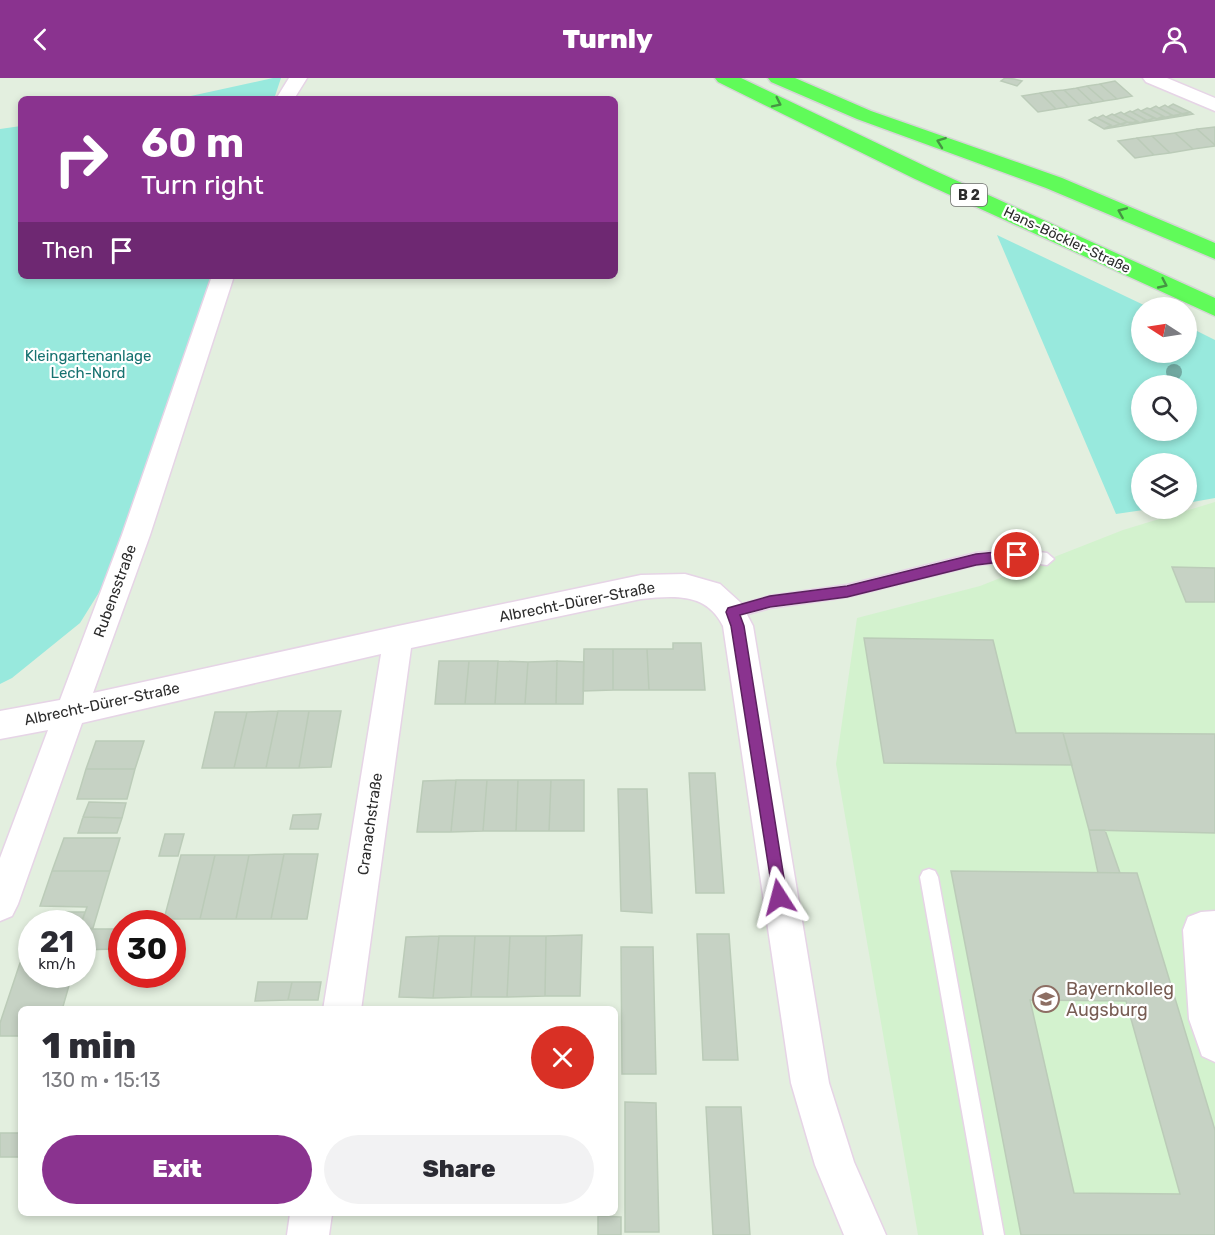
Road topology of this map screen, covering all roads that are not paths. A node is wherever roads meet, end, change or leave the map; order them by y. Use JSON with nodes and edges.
{"nodes":[{"id":1,"x":298,"y":78,"type":"edge"},
{"id":2,"x":725,"y":78,"type":"edge"},
{"id":3,"x":778,"y":78,"type":"edge"},
{"id":4,"x":1152,"y":78,"type":"edge"},
{"id":5,"x":1215,"y":92,"type":"edge"},
{"id":6,"x":1193,"y":95,"type":"junction"},
{"id":7,"x":286,"y":96,"type":"edge"},
{"id":8,"x":1215,"y":105,"type":"edge"},
{"id":9,"x":1215,"y":252,"type":"edge"},
{"id":10,"x":222,"y":279,"type":"edge"},
{"id":11,"x":1215,"y":308,"type":"edge"},
{"id":12,"x":1047,"y":559,"type":"dead end"},
{"id":13,"x":733,"y":612,"type":"junction"},
{"id":14,"x":398,"y":638,"type":"junction"},
{"id":15,"x":71,"y":712,"type":"junction"},
{"id":16,"x":0,"y":725,"type":"edge"},
{"id":17,"x":929,"y":877,"type":"dead end"},
{"id":18,"x":0,"y":904,"type":"edge"},
{"id":19,"x":1215,"y":929,"type":"edge"},
{"id":20,"x":343,"y":1006,"type":"edge"},
{"id":21,"x":1215,"y":1043,"type":"edge"},
{"id":22,"x":311,"y":1216,"type":"edge"},
{"id":23,"x":308,"y":1235,"type":"edge"},
{"id":24,"x":865,"y":1235,"type":"edge"},
{"id":25,"x":994,"y":1235,"type":"edge"}],
"edges":[{"from":1,"to":7,"type":"street"},
{"from":2,"to":11,"type":"main road","name":"Hans-Böckler-Straße","number":"B 2","one_way":true},
{"from":9,"to":3,"type":"main road","one_way":true},
{"from":4,"to":6,"type":"street"},
{"from":5,"to":6,"type":"street"},
{"from":6,"to":8,"type":"street"},
{"from":10,"to":15,"type":"street","name":"Rubensstraße"},
{"from":12,"to":13,"type":"lane"},
{"from":13,"to":14,"type":"street","name":"Albrecht-Dürer-Straße"},
{"from":13,"to":24,"type":"street"},
{"from":14,"to":15,"type":"street","name":"Albrecht-Dürer-Straße"},
{"from":14,"to":20,"type":"street","name":"Cranachstraße"},
{"from":15,"to":16,"type":"street","name":"Albrecht-Dürer-Straße"},
{"from":15,"to":18,"type":"street","name":"Rubensstraße"},
{"from":17,"to":25,"type":"lane"},
{"from":19,"to":21,"type":"street"},
{"from":22,"to":23,"type":"street"}]}
